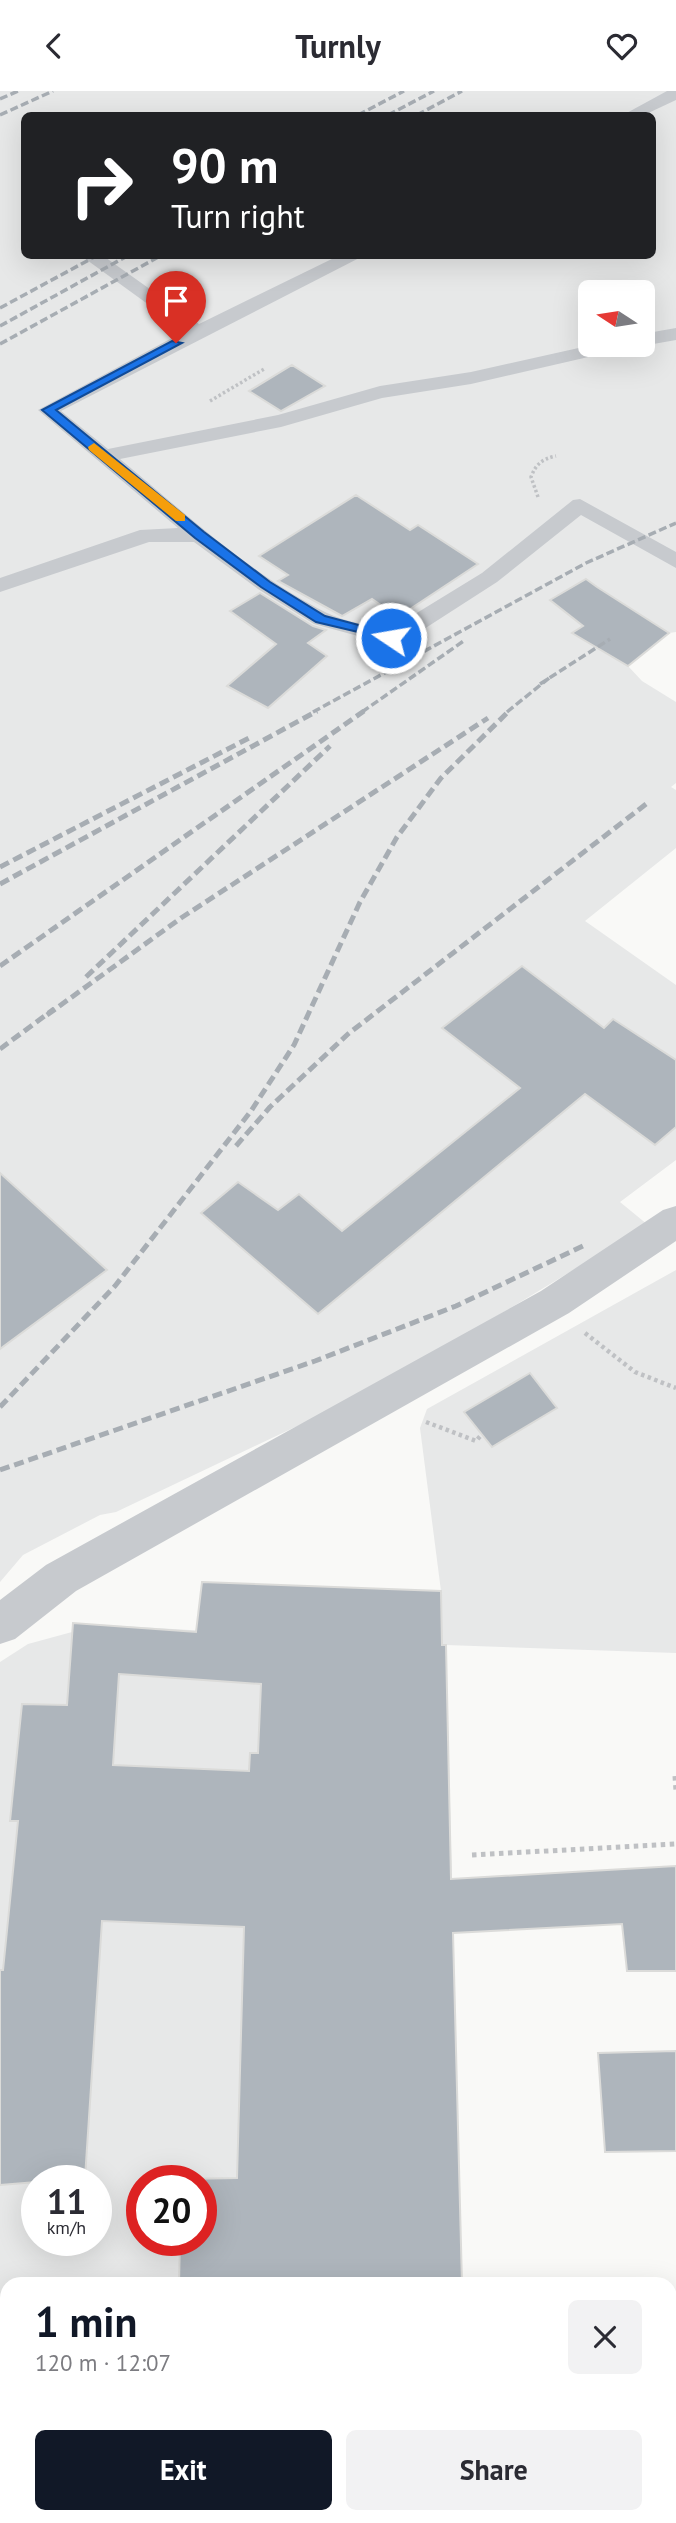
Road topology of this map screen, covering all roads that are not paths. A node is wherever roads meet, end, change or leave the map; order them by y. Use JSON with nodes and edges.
{"nodes":[{"id":1,"x":676,"y":93,"type":"edge"},
{"id":2,"x":638,"y":112,"type":"edge"},
{"id":3,"x":95,"y":259,"type":"edge"},
{"id":4,"x":348,"y":259,"type":"edge"},
{"id":5,"x":198,"y":332,"type":"junction"},
{"id":6,"x":676,"y":334,"type":"edge"},
{"id":7,"x":655,"y":338,"type":"edge"},
{"id":8,"x":578,"y":354,"type":"edge"},
{"id":9,"x":105,"y":456,"type":"junction"},
{"id":10,"x":199,"y":535,"type":"junction"},
{"id":11,"x":676,"y":561,"type":"edge"},
{"id":12,"x":0,"y":585,"type":"edge"},
{"id":13,"x":676,"y":1220,"type":"edge"},
{"id":14,"x":0,"y":1625,"type":"edge"}],
"edges":[{"from":1,"to":2,"type":"lane"},
{"from":3,"to":5,"type":"lane"},
{"from":4,"to":5,"type":"lane"},
{"from":5,"to":9,"type":"lane"},
{"from":6,"to":7,"type":"lane"},
{"from":8,"to":9,"type":"lane"},
{"from":9,"to":10,"type":"lane"},
{"from":10,"to":11,"type":"lane"},
{"from":10,"to":12,"type":"lane"},
{"from":13,"to":14,"type":"street"}]}
